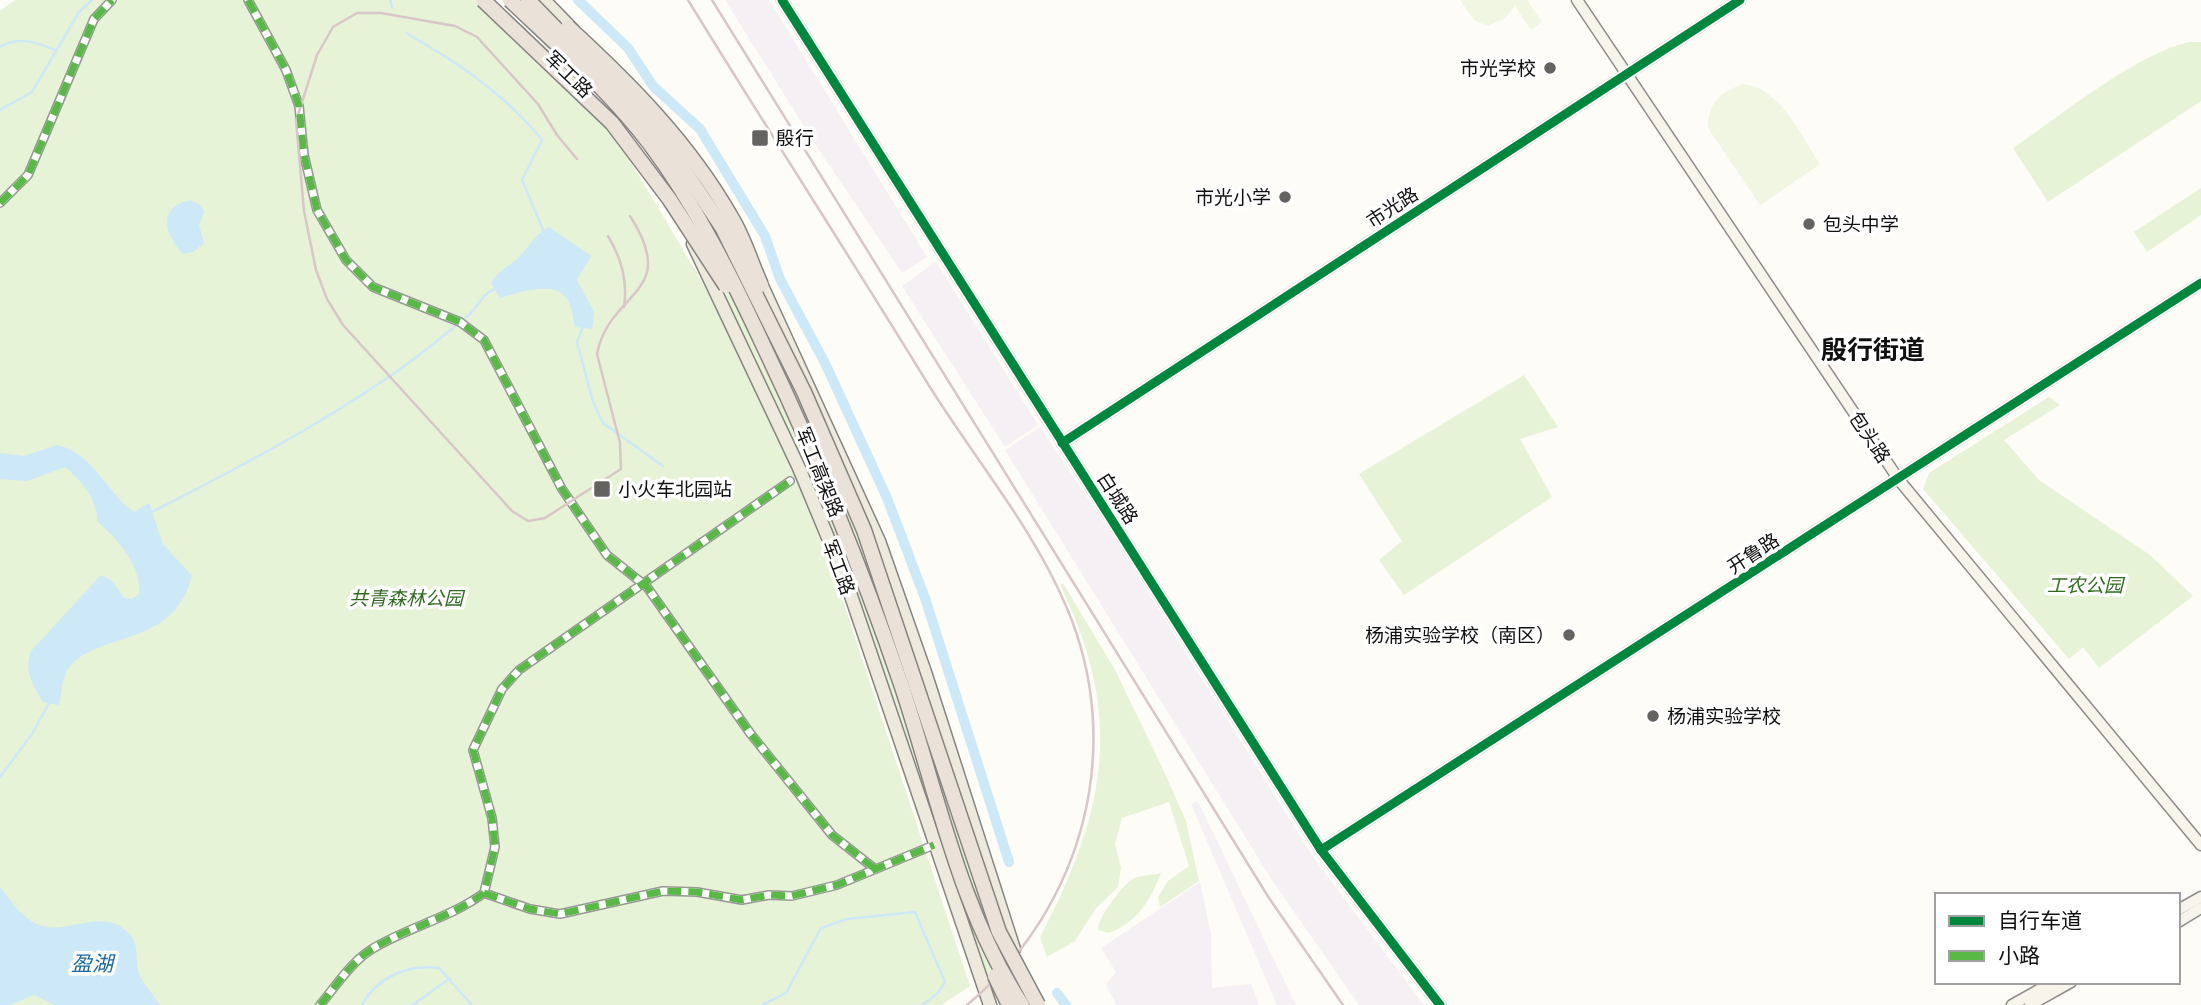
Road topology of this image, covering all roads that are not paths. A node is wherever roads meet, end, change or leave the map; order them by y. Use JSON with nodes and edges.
{"nodes":[{"id":1,"x":112,"y":0,"type":"edge"},
{"id":2,"x":248,"y":0,"type":"edge"},
{"id":3,"x":483,"y":0,"type":"edge"},
{"id":4,"x":493,"y":0,"type":"edge"},
{"id":5,"x":510,"y":0,"type":"edge"},
{"id":6,"x":528,"y":0,"type":"edge"},
{"id":7,"x":541,"y":0,"type":"edge"},
{"id":8,"x":784,"y":0,"type":"edge"},
{"id":9,"x":1577,"y":0,"type":"edge"},
{"id":10,"x":1740,"y":0,"type":"edge"},
{"id":11,"x":1627,"y":76,"type":"junction"},
{"id":12,"x":0,"y":203,"type":"edge"},
{"id":13,"x":2201,"y":283,"type":"edge"},
{"id":14,"x":756,"y":330,"type":"junction"},
{"id":15,"x":786,"y":356,"type":"junction"},
{"id":16,"x":1062,"y":443,"type":"junction"},
{"id":17,"x":1899,"y":480,"type":"junction"},
{"id":18,"x":790,"y":481,"type":"dead end"},
{"id":19,"x":643,"y":582,"type":"junction"},
{"id":20,"x":934,"y":845,"type":"junction"},
{"id":21,"x":2201,"y":845,"type":"edge"},
{"id":22,"x":1321,"y":850,"type":"junction"},
{"id":23,"x":875,"y":869,"type":"junction"},
{"id":24,"x":484,"y":893,"type":"junction"},
{"id":25,"x":2201,"y":897,"type":"edge"},
{"id":26,"x":2201,"y":908,"type":"edge"},
{"id":27,"x":2180,"y":909,"type":"edge"},
{"id":28,"x":2180,"y":921,"type":"edge"},
{"id":29,"x":981,"y":931,"type":"junction"},
{"id":30,"x":2049,"y":984,"type":"edge"},
{"id":31,"x":2067,"y":984,"type":"edge"},
{"id":32,"x":1038,"y":1001,"type":"edge"},
{"id":33,"x":320,"y":1005,"type":"edge"},
{"id":34,"x":990,"y":1005,"type":"edge"},
{"id":35,"x":1010,"y":1005,"type":"edge"},
{"id":36,"x":1021,"y":1005,"type":"edge"},
{"id":37,"x":1440,"y":1005,"type":"edge"},
{"id":38,"x":2012,"y":1005,"type":"edge"},
{"id":39,"x":2030,"y":1005,"type":"edge"}],
"edges":[{"from":1,"to":12,"type":"street"},
{"from":2,"to":19,"type":"street"},
{"from":3,"to":14,"type":"highway","bridge":true},
{"from":4,"to":20,"type":"main road","name":"军工路"},
{"from":5,"to":14,"type":"highway","name":"军工高架路","bridge":true},
{"from":6,"to":15,"type":"highway","name":"军工高架路","bridge":true},
{"from":7,"to":15,"type":"highway","bridge":true},
{"from":7,"to":32,"type":"main road","name":"军工路"},
{"from":8,"to":16,"type":"street","name":"白城路"},
{"from":9,"to":11,"type":"street","name":"包头路"},
{"from":10,"to":11,"type":"street","name":"市光路"},
{"from":11,"to":16,"type":"street","name":"市光路"},
{"from":11,"to":17,"type":"street","name":"包头路"},
{"from":13,"to":17,"type":"street","name":"开鲁路"},
{"from":14,"to":29,"type":"highway","name":"军工高架路","bridge":true},
{"from":15,"to":32,"type":"highway","name":"军工高架路","bridge":true},
{"from":16,"to":22,"type":"street","name":"白城路"},
{"from":17,"to":21,"type":"street","name":"包头路"},
{"from":17,"to":22,"type":"street","name":"开鲁路"},
{"from":18,"to":19,"type":"street"},
{"from":19,"to":23,"type":"street"},
{"from":19,"to":24,"type":"street"},
{"from":20,"to":23,"type":"street"},
{"from":20,"to":34,"type":"main road","name":"军工路"},
{"from":22,"to":37,"type":"street","name":"白城路"},
{"from":23,"to":24,"type":"street"},
{"from":24,"to":33,"type":"street"},
{"from":25,"to":27,"type":"street"},
{"from":26,"to":28,"type":"street"},
{"from":29,"to":35,"type":"highway","bridge":true},
{"from":29,"to":36,"type":"highway","name":"军工高架路","bridge":true},
{"from":30,"to":38,"type":"street"},
{"from":31,"to":39,"type":"street"},
{"from":32,"to":35,"type":"street"}]}
